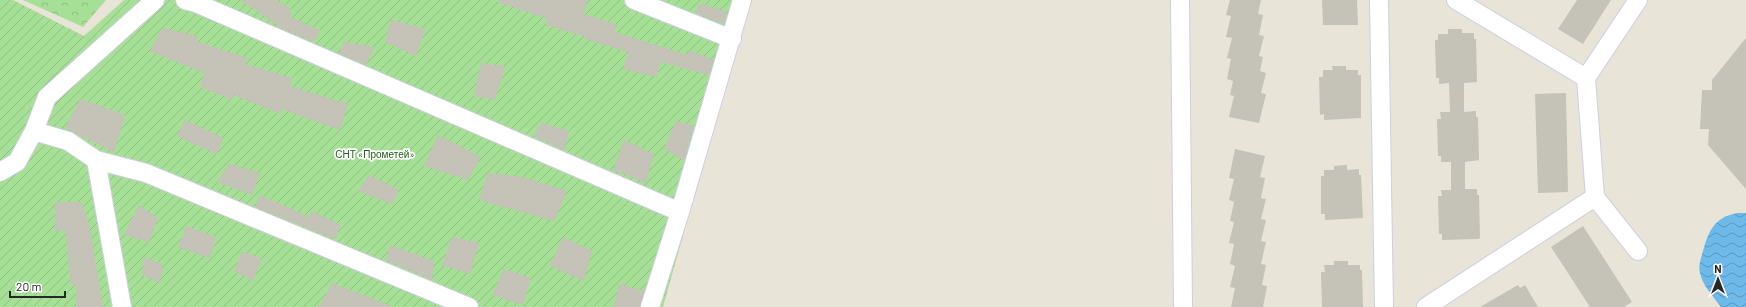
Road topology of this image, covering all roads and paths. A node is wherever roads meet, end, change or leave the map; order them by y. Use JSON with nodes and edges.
{"nodes":[{"id":1,"x":155,"y":0,"type":"edge"},
{"id":2,"x":185,"y":0,"type":"edge"},
{"id":3,"x":634,"y":0,"type":"edge"},
{"id":4,"x":742,"y":0,"type":"edge"},
{"id":5,"x":1180,"y":0,"type":"edge"},
{"id":6,"x":1380,"y":0,"type":"edge"},
{"id":7,"x":1456,"y":0,"type":"edge"},
{"id":8,"x":1638,"y":0,"type":"edge"},
{"id":9,"x":732,"y":39,"type":"junction"},
{"id":10,"x":1586,"y":78,"type":"junction"},
{"id":11,"x":34,"y":131,"type":"junction"},
{"id":12,"x":96,"y":160,"type":"junction"},
{"id":13,"x":0,"y":172,"type":"edge"},
{"id":14,"x":1595,"y":198,"type":"junction"},
{"id":15,"x":680,"y":212,"type":"junction"},
{"id":16,"x":1638,"y":251,"type":"dead end"},
{"id":17,"x":122,"y":307,"type":"edge"},
{"id":18,"x":469,"y":307,"type":"edge"},
{"id":19,"x":650,"y":307,"type":"edge"},
{"id":20,"x":1183,"y":307,"type":"edge"},
{"id":21,"x":1384,"y":307,"type":"edge"},
{"id":22,"x":1426,"y":307,"type":"edge"}],
"edges":[{"from":1,"to":11,"type":"street"},
{"from":2,"to":15,"type":"street"},
{"from":3,"to":9,"type":"street"},
{"from":4,"to":9,"type":"street"},
{"from":5,"to":20,"type":"street"},
{"from":6,"to":21,"type":"street"},
{"from":7,"to":10,"type":"street"},
{"from":8,"to":10,"type":"street"},
{"from":9,"to":15,"type":"street"},
{"from":10,"to":14,"type":"street"},
{"from":11,"to":12,"type":"street"},
{"from":11,"to":13,"type":"street"},
{"from":12,"to":17,"type":"street"},
{"from":12,"to":18,"type":"street"},
{"from":14,"to":16,"type":"street"},
{"from":14,"to":22,"type":"street"},
{"from":15,"to":19,"type":"street"}]}
